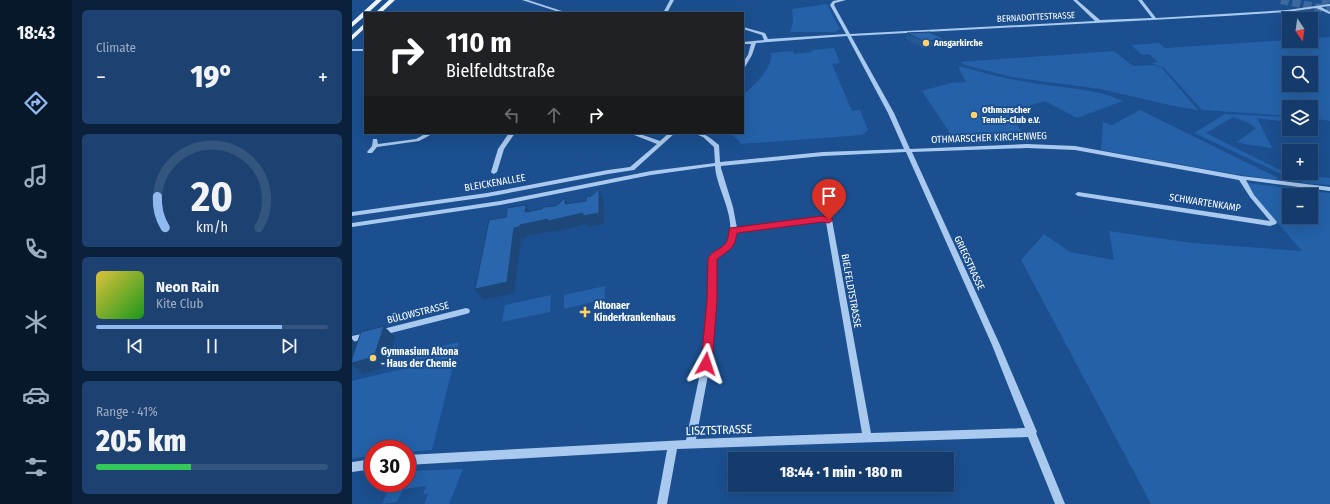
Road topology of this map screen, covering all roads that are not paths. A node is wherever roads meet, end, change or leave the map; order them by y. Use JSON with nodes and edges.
{"nodes":[{"id":1,"x":379,"y":0,"type":"edge"},
{"id":2,"x":392,"y":0,"type":"edge"},
{"id":3,"x":524,"y":0,"type":"edge"},
{"id":4,"x":672,"y":0,"type":"edge"},
{"id":5,"x":844,"y":0,"type":"edge"},
{"id":6,"x":1075,"y":0,"type":"edge"},
{"id":7,"x":1140,"y":0,"type":"edge"},
{"id":8,"x":1330,"y":5,"type":"edge"},
{"id":9,"x":1317,"y":7,"type":"junction"},
{"id":10,"x":366,"y":12,"type":"edge"},
{"id":11,"x":379,"y":12,"type":"edge"},
{"id":12,"x":563,"y":12,"type":"edge"},
{"id":13,"x":666,"y":12,"type":"edge"},
{"id":14,"x":1330,"y":13,"type":"edge"},
{"id":15,"x":364,"y":14,"type":"edge"},
{"id":16,"x":1155,"y":19,"type":"junction"},
{"id":17,"x":1099,"y":22,"type":"junction"},
{"id":18,"x":352,"y":25,"type":"edge"},
{"id":19,"x":364,"y":26,"type":"edge"},
{"id":20,"x":744,"y":28,"type":"edge"},
{"id":21,"x":848,"y":35,"type":"junction"},
{"id":22,"x":352,"y":38,"type":"edge"},
{"id":23,"x":766,"y":41,"type":"junction"},
{"id":24,"x":754,"y":42,"type":"junction"},
{"id":25,"x":744,"y":43,"type":"edge"},
{"id":26,"x":352,"y":50,"type":"edge"},
{"id":27,"x":364,"y":50,"type":"edge"},
{"id":28,"x":744,"y":64,"type":"edge"},
{"id":29,"x":430,"y":134,"type":"edge"},
{"id":30,"x":511,"y":134,"type":"edge"},
{"id":31,"x":635,"y":134,"type":"edge"},
{"id":32,"x":671,"y":134,"type":"edge"},
{"id":33,"x":699,"y":134,"type":"edge"},
{"id":34,"x":660,"y":142,"type":"junction"},
{"id":35,"x":907,"y":151,"type":"junction"},
{"id":36,"x":370,"y":152,"type":"dead end"},
{"id":37,"x":718,"y":164,"type":"junction"},
{"id":38,"x":632,"y":169,"type":"junction"},
{"id":39,"x":494,"y":172,"type":"dead end"},
{"id":40,"x":635,"y":176,"type":"junction"},
{"id":41,"x":1241,"y":178,"type":"junction"},
{"id":42,"x":1330,"y":189,"type":"edge"},
{"id":43,"x":1078,"y":194,"type":"dead end"},
{"id":44,"x":352,"y":214,"type":"edge"},
{"id":45,"x":352,"y":225,"type":"edge"},
{"id":46,"x":733,"y":231,"type":"junction"},
{"id":47,"x":466,"y":311,"type":"dead end"},
{"id":48,"x":352,"y":340,"type":"edge"},
{"id":49,"x":1032,"y":432,"type":"junction"},
{"id":50,"x":867,"y":437,"type":"junction"},
{"id":51,"x":690,"y":444,"type":"junction"},
{"id":52,"x":673,"y":445,"type":"junction"},
{"id":53,"x":416,"y":459,"type":"edge"},
{"id":54,"x":364,"y":465,"type":"edge"},
{"id":55,"x":352,"y":467,"type":"edge"},
{"id":56,"x":662,"y":504,"type":"edge"},
{"id":57,"x":1060,"y":504,"type":"edge"}],
"edges":[{"from":1,"to":10,"type":"main road"},
{"from":2,"to":11,"type":"main road"},
{"from":3,"to":12,"type":"street"},
{"from":4,"to":13,"type":"street"},
{"from":5,"to":21,"type":"street","name":"GRIEGSTRASSE"},
{"from":6,"to":17,"type":"street"},
{"from":7,"to":16,"type":"street"},
{"from":8,"to":9,"type":"street","name":"BERNADOTTESTRASSE"},
{"from":9,"to":14,"type":"street"},
{"from":9,"to":16,"type":"street","name":"BERNADOTTESTRASSE"},
{"from":15,"to":18,"type":"main road"},
{"from":16,"to":17,"type":"street","name":"BERNADOTTESTRASSE"},
{"from":17,"to":21,"type":"street","name":"BERNADOTTESTRASSE"},
{"from":19,"to":22,"type":"main road"},
{"from":20,"to":23,"type":"street"},
{"from":21,"to":23,"type":"street","name":"BERNADOTTESTRASSE"},
{"from":21,"to":35,"type":"street","name":"GRIEGSTRASSE"},
{"from":23,"to":24,"type":"street","name":"BERNADOTTESTRASSE"},
{"from":24,"to":25,"type":"street","name":"BERNADOTTESTRASSE"},
{"from":24,"to":28,"type":"street"},
{"from":26,"to":27,"type":"street"},
{"from":29,"to":36,"type":"street"},
{"from":30,"to":39,"type":"street"},
{"from":31,"to":34,"type":"street"},
{"from":32,"to":34,"type":"street"},
{"from":33,"to":37,"type":"street"},
{"from":34,"to":38,"type":"street"},
{"from":35,"to":37,"type":"street","name":"OTHMARSCHER KIRCHENWEG"},
{"from":35,"to":41,"type":"street","name":"OTHMARSCHER KIRCHENWEG"},
{"from":35,"to":49,"type":"street","name":"GRIEGSTRASSE"},
{"from":37,"to":40,"type":"street","name":"BLEICKENALLEE"},
{"from":37,"to":46,"type":"street"},
{"from":38,"to":40,"type":"street"},
{"from":38,"to":44,"type":"street","name":"BLEICKENALLEE"},
{"from":40,"to":45,"type":"street","name":"BLEICKENALLEE"},
{"from":41,"to":42,"type":"street","name":"OTHMARSCHER KIRCHENWEG"},
{"from":41,"to":43,"type":"street","name":"SCHWARTENKAMP"},
{"from":46,"to":50,"type":"street","name":"BIELFELDTSTRASSE"},
{"from":46,"to":51,"type":"street"},
{"from":47,"to":48,"type":"street","name":"BÜLOWSTRASSE"},
{"from":49,"to":50,"type":"street","name":"LISZTSTRASSE"},
{"from":49,"to":57,"type":"street","name":"GRIEGSTRASSE"},
{"from":50,"to":51,"type":"street","name":"LISZTSTRASSE"},
{"from":51,"to":52,"type":"street","name":"LISZTSTRASSE"},
{"from":52,"to":53,"type":"street","name":"LISZTSTRASSE"},
{"from":52,"to":56,"type":"street"},
{"from":54,"to":55,"type":"street"}]}
